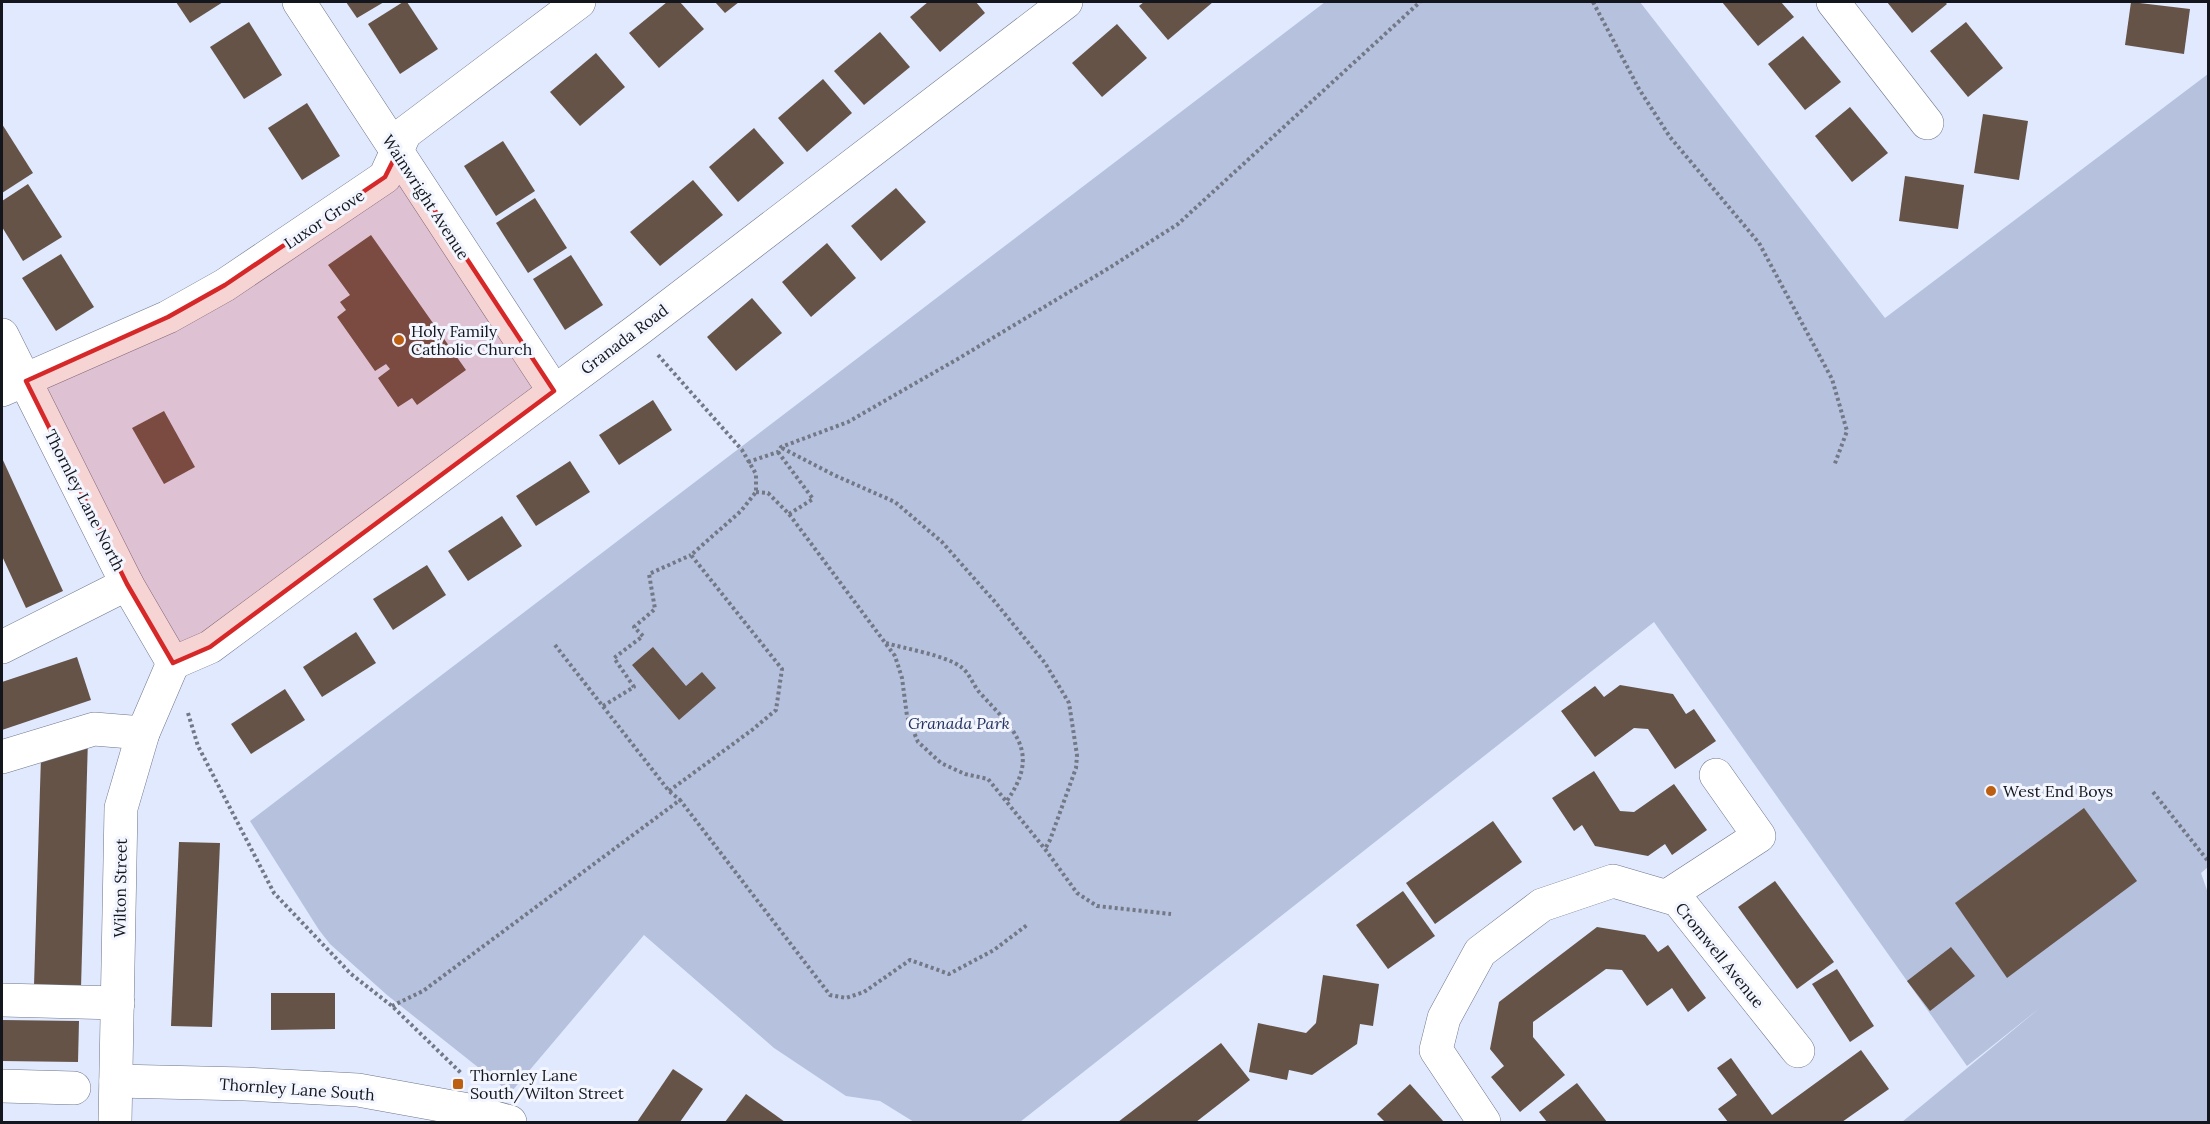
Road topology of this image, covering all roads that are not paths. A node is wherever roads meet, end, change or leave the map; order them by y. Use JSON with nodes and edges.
{"nodes":[{"id":1,"x":299,"y":2,"type":"edge"},
{"id":2,"x":579,"y":2,"type":"edge"},
{"id":3,"x":1066,"y":2,"type":"edge"},
{"id":4,"x":1833,"y":2,"type":"edge"},
{"id":5,"x":1927,"y":123,"type":"dead end"},
{"id":6,"x":397,"y":153,"type":"junction"},
{"id":7,"x":2,"y":335,"type":"edge"},
{"id":8,"x":14,"y":385,"type":"edge"},
{"id":9,"x":554,"y":391,"type":"junction"},
{"id":10,"x":127,"y":584,"type":"junction"},
{"id":11,"x":2,"y":647,"type":"edge"},
{"id":12,"x":173,"y":663,"type":"junction"},
{"id":13,"x":142,"y":733,"type":"junction"},
{"id":14,"x":2,"y":757,"type":"edge"},
{"id":15,"x":1716,"y":775,"type":"dead end"},
{"id":16,"x":1667,"y":896,"type":"junction"},
{"id":17,"x":2,"y":1000,"type":"edge"},
{"id":18,"x":118,"y":1003,"type":"junction"},
{"id":19,"x":1798,"y":1051,"type":"dead end"},
{"id":20,"x":116,"y":1081,"type":"junction"},
{"id":21,"x":2,"y":1086,"type":"edge"},
{"id":22,"x":74,"y":1088,"type":"dead end"},
{"id":23,"x":115,"y":1122,"type":"edge"},
{"id":24,"x":510,"y":1122,"type":"edge"},
{"id":25,"x":1484,"y":1122,"type":"edge"}],
"edges":[{"from":1,"to":6,"type":"street","name":"Wainwright Avenue"},
{"from":2,"to":6,"type":"street","name":"Luxor Grove"},
{"from":3,"to":9,"type":"street","name":"Granada Road"},
{"from":4,"to":5,"type":"street"},
{"from":6,"to":8,"type":"street","name":"Luxor Grove"},
{"from":6,"to":9,"type":"street","name":"Wainwright Avenue"},
{"from":7,"to":8,"type":"street","name":"Thornley Lane North"},
{"from":8,"to":10,"type":"street","name":"Thornley Lane North"},
{"from":9,"to":12,"type":"street","name":"Granada Road"},
{"from":10,"to":11,"type":"street"},
{"from":10,"to":12,"type":"street","name":"Thornley Lane North"},
{"from":12,"to":13,"type":"street","name":"Wilton Street"},
{"from":13,"to":14,"type":"street"},
{"from":13,"to":18,"type":"street","name":"Wilton Street"},
{"from":15,"to":16,"type":"street"},
{"from":16,"to":19,"type":"street","name":"Cromwell Avenue"},
{"from":16,"to":25,"type":"street","name":"Cromwell Avenue"},
{"from":17,"to":18,"type":"street"},
{"from":18,"to":20,"type":"street","name":"Wilton Street"},
{"from":20,"to":23,"type":"street","name":"Wilton Street"},
{"from":20,"to":24,"type":"street","name":"Thornley Lane South"},
{"from":21,"to":22,"type":"street"}]}
